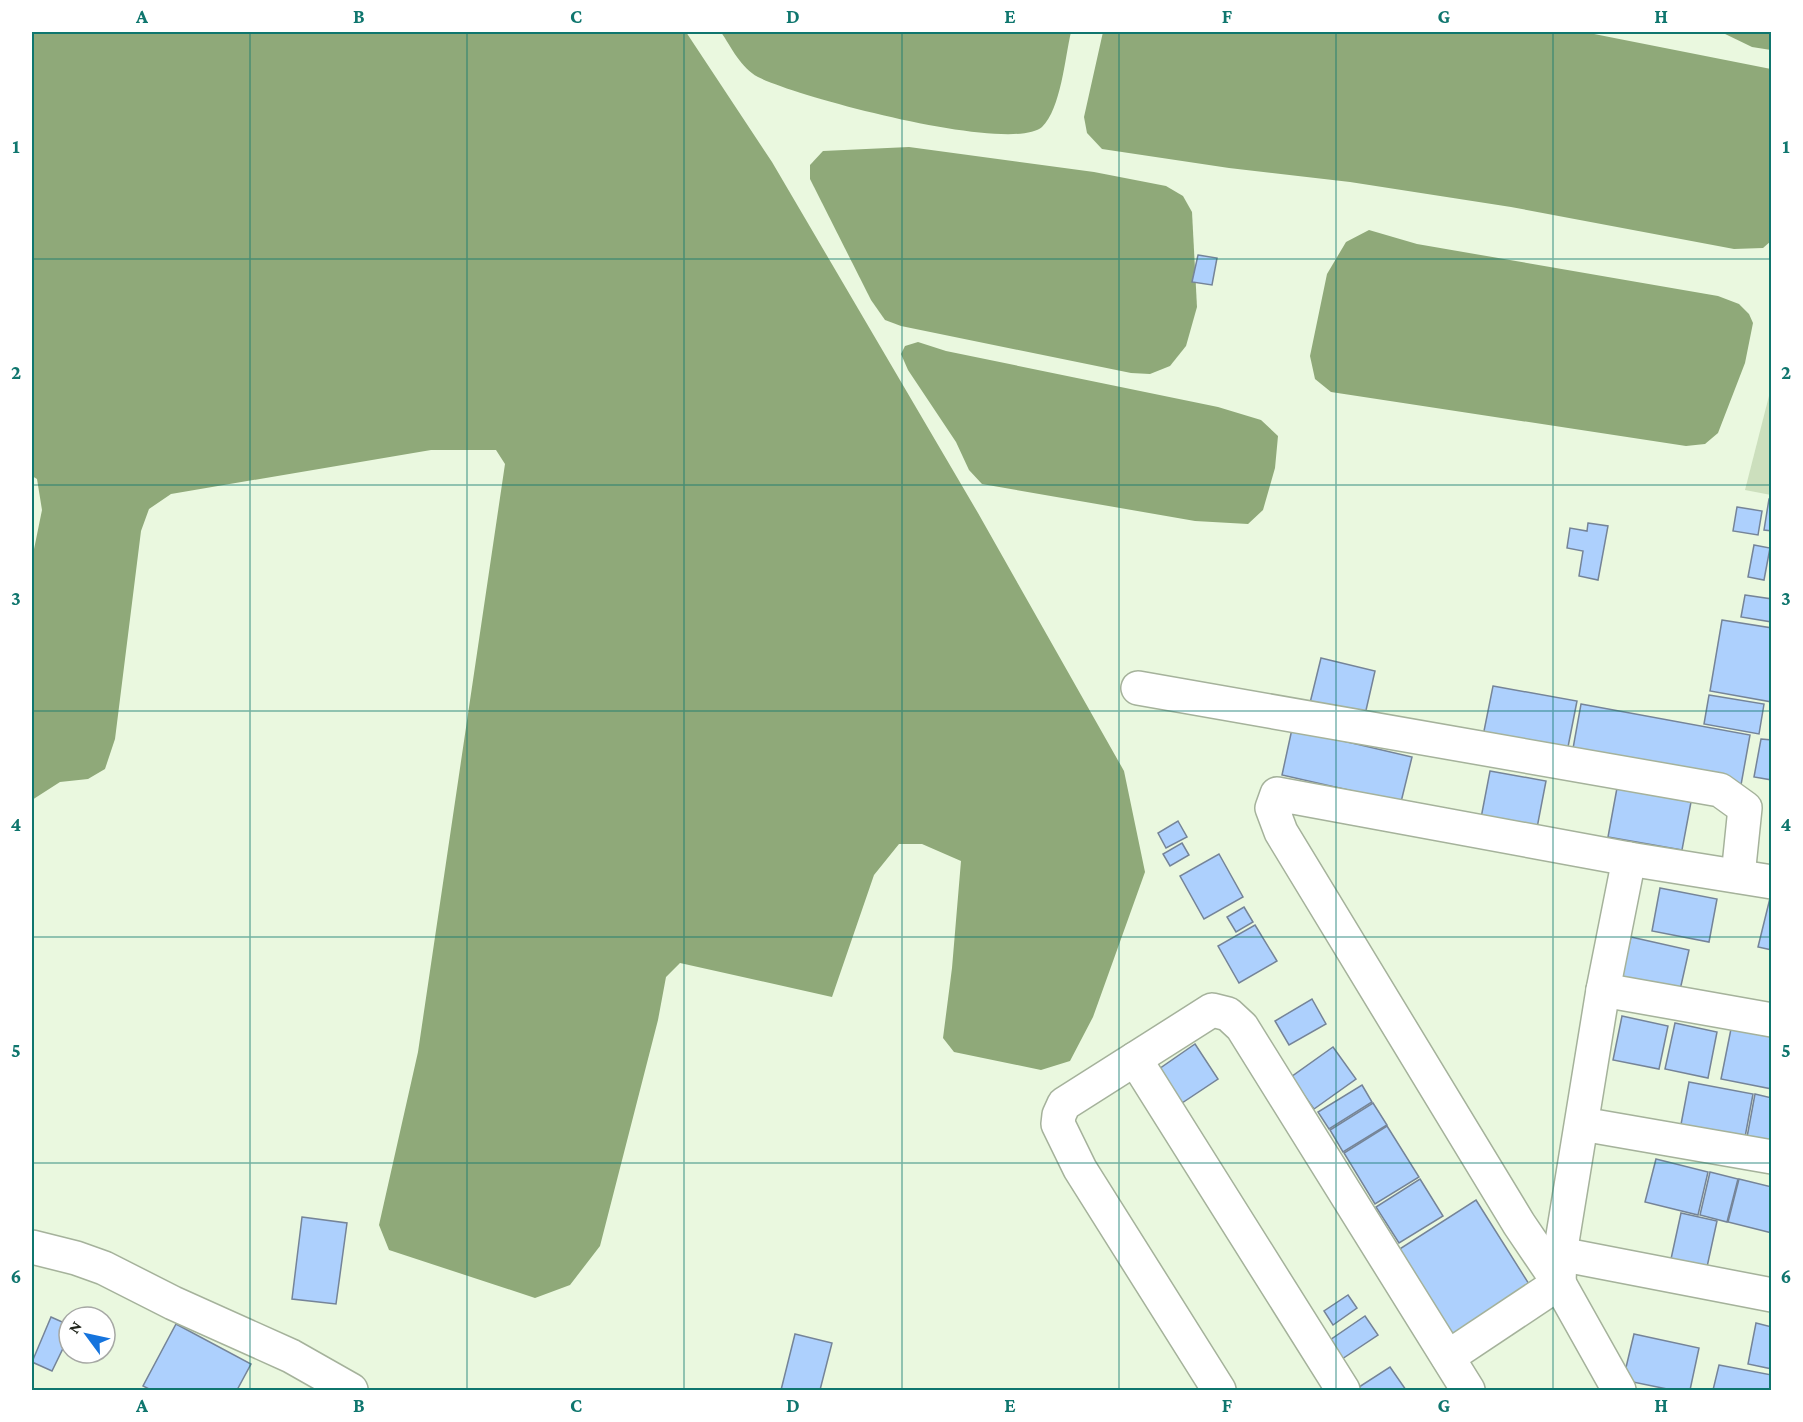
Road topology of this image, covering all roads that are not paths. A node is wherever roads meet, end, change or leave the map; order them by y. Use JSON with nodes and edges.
{"nodes":[{"id":1,"x":1138,"y":688,"type":"dead end"},
{"id":2,"x":1629,"y":859,"type":"junction"},
{"id":3,"x":1738,"y":876,"type":"junction"},
{"id":4,"x":1772,"y":882,"type":"edge"},
{"id":5,"x":1603,"y":990,"type":"junction"},
{"id":6,"x":1772,"y":1020,"type":"edge"},
{"id":7,"x":1135,"y":1059,"type":"junction"},
{"id":8,"x":1582,"y":1124,"type":"junction"},
{"id":9,"x":1772,"y":1157,"type":"edge"},
{"id":10,"x":32,"y":1247,"type":"edge"},
{"id":11,"x":1560,"y":1268,"type":"junction"},
{"id":12,"x":1772,"y":1295,"type":"edge"},
{"id":13,"x":1448,"y":1357,"type":"junction"},
{"id":14,"x":351,"y":1390,"type":"edge"},
{"id":15,"x":1219,"y":1390,"type":"edge"},
{"id":16,"x":1343,"y":1390,"type":"edge"},
{"id":17,"x":1468,"y":1390,"type":"edge"},
{"id":18,"x":1619,"y":1390,"type":"edge"}],
"edges":[{"from":1,"to":3,"type":"street"},
{"from":2,"to":3,"type":"street"},
{"from":2,"to":5,"type":"street"},
{"from":2,"to":11,"type":"street"},
{"from":3,"to":4,"type":"street"},
{"from":5,"to":6,"type":"street"},
{"from":5,"to":8,"type":"street"},
{"from":7,"to":13,"type":"street"},
{"from":7,"to":15,"type":"street"},
{"from":7,"to":16,"type":"street"},
{"from":8,"to":9,"type":"street"},
{"from":8,"to":11,"type":"street"},
{"from":10,"to":14,"type":"street"},
{"from":11,"to":12,"type":"street"},
{"from":11,"to":13,"type":"street"},
{"from":11,"to":18,"type":"street"},
{"from":13,"to":17,"type":"street"}]}
